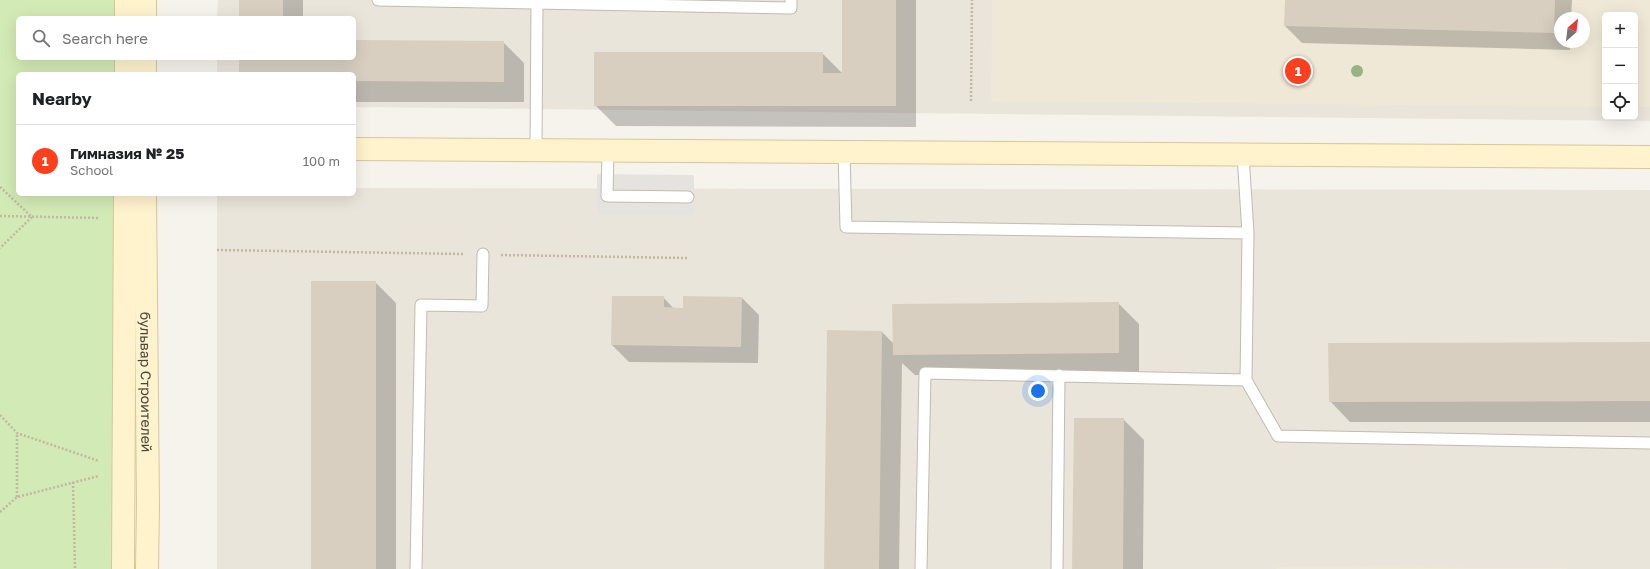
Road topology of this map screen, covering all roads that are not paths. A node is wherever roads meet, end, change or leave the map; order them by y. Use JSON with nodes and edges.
{"nodes":[{"id":1,"x":126,"y":0,"type":"edge"},
{"id":2,"x":145,"y":0,"type":"edge"},
{"id":3,"x":378,"y":0,"type":"edge"},
{"id":4,"x":791,"y":0,"type":"edge"},
{"id":5,"x":537,"y":3,"type":"junction"},
{"id":6,"x":126,"y":16,"type":"edge"},
{"id":7,"x":145,"y":16,"type":"edge"},
{"id":8,"x":126,"y":60,"type":"edge"},
{"id":9,"x":145,"y":60,"type":"edge"},
{"id":10,"x":126,"y":72,"type":"edge"},
{"id":11,"x":145,"y":72,"type":"edge"},
{"id":12,"x":356,"y":149,"type":"edge"},
{"id":13,"x":536,"y":150,"type":"junction"},
{"id":14,"x":608,"y":150,"type":"junction"},
{"id":15,"x":844,"y":152,"type":"junction"},
{"id":16,"x":1243,"y":155,"type":"junction"},
{"id":17,"x":1650,"y":157,"type":"edge"},
{"id":18,"x":125,"y":196,"type":"edge"},
{"id":19,"x":145,"y":196,"type":"edge"},
{"id":20,"x":688,"y":197,"type":"dead end"},
{"id":21,"x":1248,"y":233,"type":"junction"},
{"id":22,"x":483,"y":254,"type":"road end"},
{"id":23,"x":1059,"y":376,"type":"junction"},
{"id":24,"x":1246,"y":380,"type":"junction"},
{"id":25,"x":1650,"y":442,"type":"edge"},
{"id":26,"x":123,"y":569,"type":"edge"},
{"id":27,"x":147,"y":569,"type":"edge"},
{"id":28,"x":416,"y":569,"type":"edge"},
{"id":29,"x":921,"y":569,"type":"edge"},
{"id":30,"x":1057,"y":569,"type":"edge"}],
"edges":[{"from":1,"to":6,"type":"street"},
{"from":2,"to":7,"type":"street"},
{"from":3,"to":5,"type":"lane"},
{"from":4,"to":5,"type":"lane"},
{"from":5,"to":13,"type":"lane"},
{"from":8,"to":10,"type":"street"},
{"from":9,"to":11,"type":"street"},
{"from":12,"to":13,"type":"street"},
{"from":13,"to":14,"type":"street"},
{"from":14,"to":15,"type":"street"},
{"from":14,"to":20,"type":"lane"},
{"from":15,"to":16,"type":"street"},
{"from":15,"to":21,"type":"lane"},
{"from":16,"to":17,"type":"street"},
{"from":16,"to":21,"type":"lane"},
{"from":18,"to":26,"type":"street","name":"бульвар Строителей"},
{"from":19,"to":27,"type":"street","name":"бульвар Строителей"},
{"from":21,"to":24,"type":"lane"},
{"from":22,"to":28,"type":"lane"},
{"from":23,"to":24,"type":"lane"},
{"from":23,"to":29,"type":"lane"},
{"from":23,"to":30,"type":"lane"},
{"from":24,"to":25,"type":"lane"}]}
